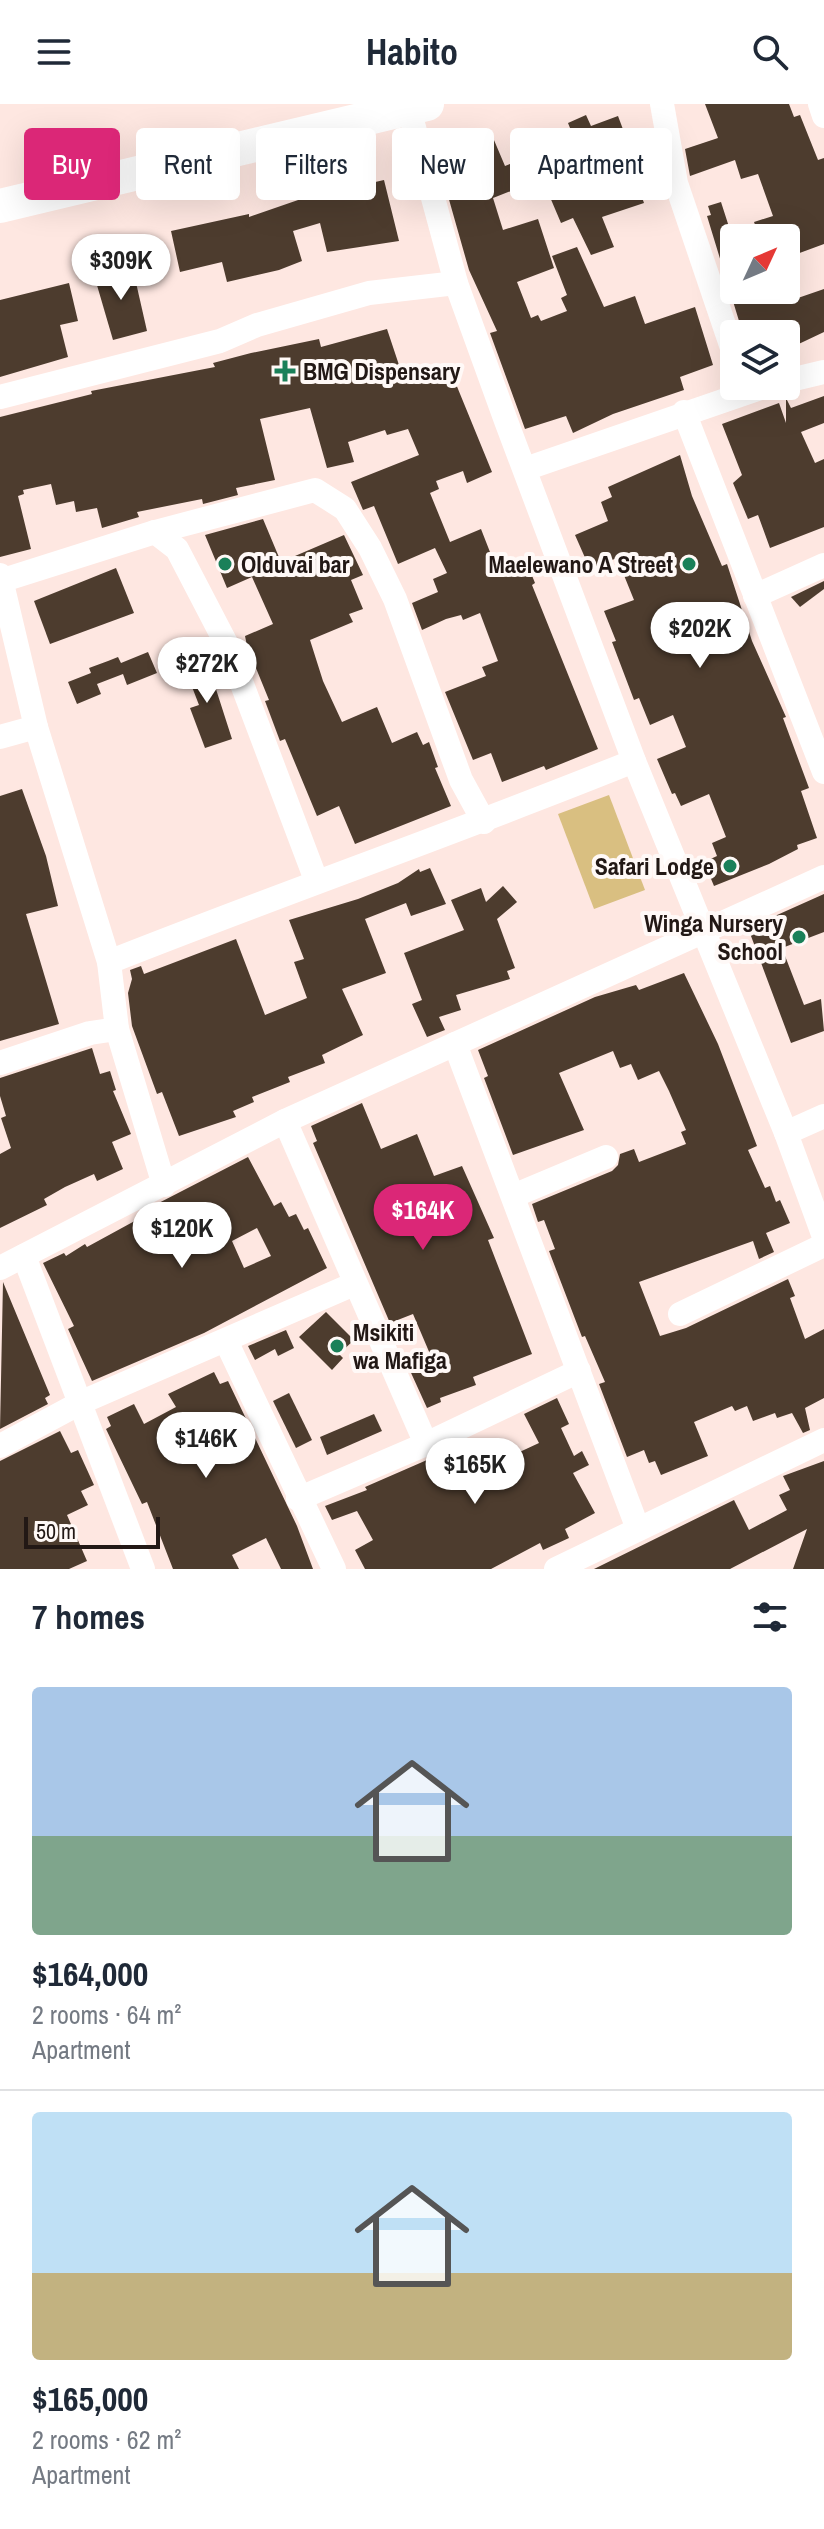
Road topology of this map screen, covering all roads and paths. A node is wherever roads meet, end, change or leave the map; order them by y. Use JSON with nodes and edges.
{"nodes":[{"id":1,"x":662,"y":104,"type":"edge"},
{"id":2,"x":820,"y":104,"type":"edge"},
{"id":3,"x":418,"y":107,"type":"edge"},
{"id":4,"x":824,"y":116,"type":"edge"},
{"id":5,"x":0,"y":206,"type":"edge"},
{"id":6,"x":456,"y":283,"type":"junction"},
{"id":7,"x":722,"y":320,"type":"edge"},
{"id":8,"x":824,"y":372,"type":"edge"},
{"id":9,"x":800,"y":378,"type":"edge"},
{"id":10,"x":0,"y":397,"type":"edge"},
{"id":11,"x":720,"y":399,"type":"edge"},
{"id":12,"x":684,"y":412,"type":"junction"},
{"id":13,"x":525,"y":469,"type":"junction"},
{"id":14,"x":155,"y":532,"type":"junction"},
{"id":15,"x":824,"y":565,"type":"edge"},
{"id":16,"x":1,"y":579,"type":"edge"},
{"id":17,"x":755,"y":596,"type":"junction"},
{"id":18,"x":36,"y":727,"type":"junction"},
{"id":19,"x":0,"y":737,"type":"edge"},
{"id":20,"x":634,"y":761,"type":"junction"},
{"id":21,"x":824,"y":772,"type":"edge"},
{"id":22,"x":484,"y":822,"type":"junction"},
{"id":23,"x":824,"y":877,"type":"edge"},
{"id":24,"x":316,"y":880,"type":"junction"},
{"id":25,"x":705,"y":933,"type":"junction"},
{"id":26,"x":109,"y":962,"type":"junction"},
{"id":27,"x":117,"y":1029,"type":"junction"},
{"id":28,"x":455,"y":1044,"type":"junction"},
{"id":29,"x":0,"y":1063,"type":"edge"},
{"id":30,"x":824,"y":1116,"type":"edge"},
{"id":31,"x":285,"y":1121,"type":"junction"},
{"id":32,"x":786,"y":1133,"type":"junction"},
{"id":33,"x":606,"y":1157,"type":"dead end"},
{"id":34,"x":164,"y":1185,"type":"junction"},
{"id":35,"x":513,"y":1196,"type":"junction"},
{"id":36,"x":824,"y":1237,"type":"edge"},
{"id":37,"x":824,"y":1245,"type":"edge"},
{"id":38,"x":24,"y":1256,"type":"junction"},
{"id":39,"x":0,"y":1268,"type":"edge"},
{"id":40,"x":354,"y":1284,"type":"junction"},
{"id":41,"x":680,"y":1314,"type":"dead end"},
{"id":42,"x":226,"y":1341,"type":"junction"},
{"id":43,"x":579,"y":1371,"type":"junction"},
{"id":44,"x":82,"y":1402,"type":"junction"},
{"id":45,"x":824,"y":1440,"type":"edge"},
{"id":46,"x":426,"y":1444,"type":"junction"},
{"id":47,"x":0,"y":1446,"type":"edge"},
{"id":48,"x":298,"y":1499,"type":"junction"},
{"id":49,"x":638,"y":1529,"type":"junction"},
{"id":50,"x":143,"y":1569,"type":"edge"},
{"id":51,"x":334,"y":1569,"type":"edge"},
{"id":52,"x":556,"y":1569,"type":"edge"}],
"edges":[{"from":1,"to":7,"type":"street"},
{"from":2,"to":4,"type":"street"},
{"from":3,"to":5,"type":"highway"},
{"from":3,"to":6,"type":"street"},
{"from":6,"to":10,"type":"street"},
{"from":6,"to":13,"type":"street"},
{"from":8,"to":9,"type":"street"},
{"from":11,"to":12,"type":"street"},
{"from":12,"to":13,"type":"street"},
{"from":12,"to":17,"type":"street"},
{"from":13,"to":20,"type":"street"},
{"from":14,"to":16,"type":"street"},
{"from":14,"to":22,"type":"street"},
{"from":14,"to":24,"type":"street"},
{"from":15,"to":17,"type":"street"},
{"from":16,"to":18,"type":"street"},
{"from":17,"to":21,"type":"street"},
{"from":18,"to":19,"type":"street"},
{"from":18,"to":26,"type":"street"},
{"from":20,"to":22,"type":"street"},
{"from":20,"to":25,"type":"street"},
{"from":22,"to":24,"type":"street"},
{"from":23,"to":25,"type":"street"},
{"from":24,"to":26,"type":"street"},
{"from":25,"to":28,"type":"street"},
{"from":25,"to":32,"type":"street"},
{"from":26,"to":27,"type":"street"},
{"from":27,"to":29,"type":"street"},
{"from":27,"to":34,"type":"street"},
{"from":28,"to":31,"type":"street"},
{"from":28,"to":35,"type":"street"},
{"from":30,"to":32,"type":"street"},
{"from":31,"to":34,"type":"street"},
{"from":31,"to":40,"type":"street"},
{"from":32,"to":36,"type":"street"},
{"from":33,"to":35,"type":"street"},
{"from":34,"to":38,"type":"street"},
{"from":35,"to":43,"type":"street"},
{"from":37,"to":41,"type":"street"},
{"from":38,"to":39,"type":"street"},
{"from":38,"to":44,"type":"street"},
{"from":40,"to":42,"type":"street"},
{"from":40,"to":46,"type":"street"},
{"from":42,"to":44,"type":"street"},
{"from":42,"to":48,"type":"street"},
{"from":43,"to":46,"type":"street"},
{"from":43,"to":49,"type":"street"},
{"from":44,"to":47,"type":"street"},
{"from":44,"to":50,"type":"street"},
{"from":45,"to":49,"type":"street"},
{"from":46,"to":48,"type":"street"},
{"from":48,"to":51,"type":"street"},
{"from":49,"to":52,"type":"street"}]}
